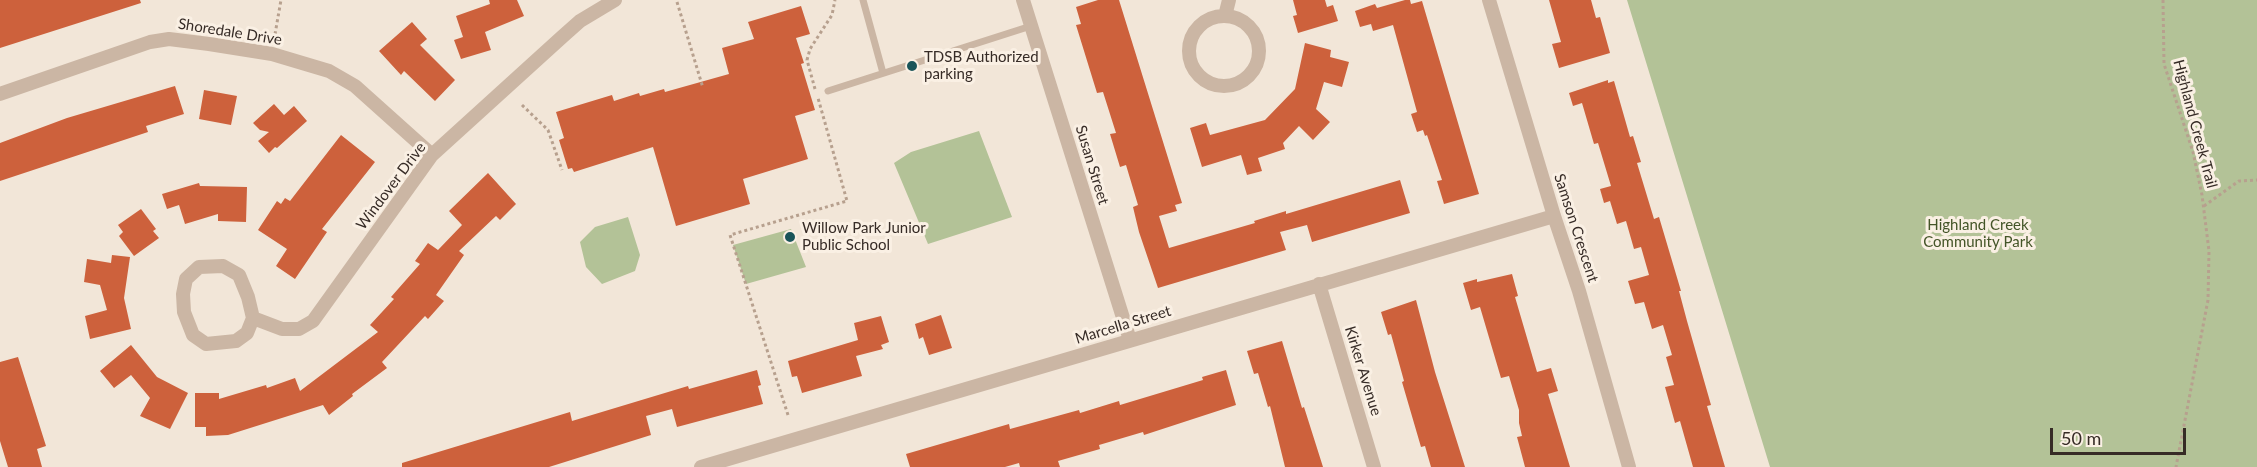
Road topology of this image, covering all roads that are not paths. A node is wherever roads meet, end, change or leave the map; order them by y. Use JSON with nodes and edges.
{"nodes":[{"id":1,"x":615,"y":0,"type":"edge"},
{"id":2,"x":863,"y":0,"type":"edge"},
{"id":3,"x":1023,"y":0,"type":"edge"},
{"id":4,"x":1229,"y":0,"type":"edge"},
{"id":5,"x":1489,"y":0,"type":"edge"},
{"id":6,"x":1225,"y":15,"type":"junction"},
{"id":7,"x":1031,"y":26,"type":"junction"},
{"id":8,"x":883,"y":73,"type":"junction"},
{"id":9,"x":828,"y":91,"type":"dead end"},
{"id":10,"x":0,"y":94,"type":"edge"},
{"id":11,"x":432,"y":155,"type":"junction"},
{"id":12,"x":1554,"y":216,"type":"junction"},
{"id":13,"x":1319,"y":284,"type":"junction"},
{"id":14,"x":254,"y":318,"type":"junction"},
{"id":15,"x":1130,"y":340,"type":"junction"},
{"id":16,"x":701,"y":467,"type":"edge"},
{"id":17,"x":1374,"y":467,"type":"edge"},
{"id":18,"x":1629,"y":467,"type":"edge"}],
"edges":[{"from":1,"to":11,"type":"street","name":"Windover Drive"},
{"from":2,"to":8,"type":"lane"},
{"from":3,"to":7,"type":"street","name":"Susan Street"},
{"from":4,"to":6,"type":"street"},
{"from":5,"to":12,"type":"street","name":"Samson Crescent"},
{"from":6,"to":6,"type":"street"},
{"from":7,"to":8,"type":"lane"},
{"from":7,"to":15,"type":"street","name":"Susan Street"},
{"from":8,"to":9,"type":"lane"},
{"from":10,"to":11,"type":"street","name":"Shoredale Drive"},
{"from":11,"to":14,"type":"street","name":"Windover Drive"},
{"from":12,"to":13,"type":"street","name":"Marcella Street"},
{"from":12,"to":18,"type":"street","name":"Samson Crescent"},
{"from":13,"to":15,"type":"street","name":"Marcella Street"},
{"from":13,"to":17,"type":"street","name":"Kirker Avenue"},
{"from":14,"to":14,"type":"street"},
{"from":15,"to":16,"type":"street","name":"Marcella Street"}]}
